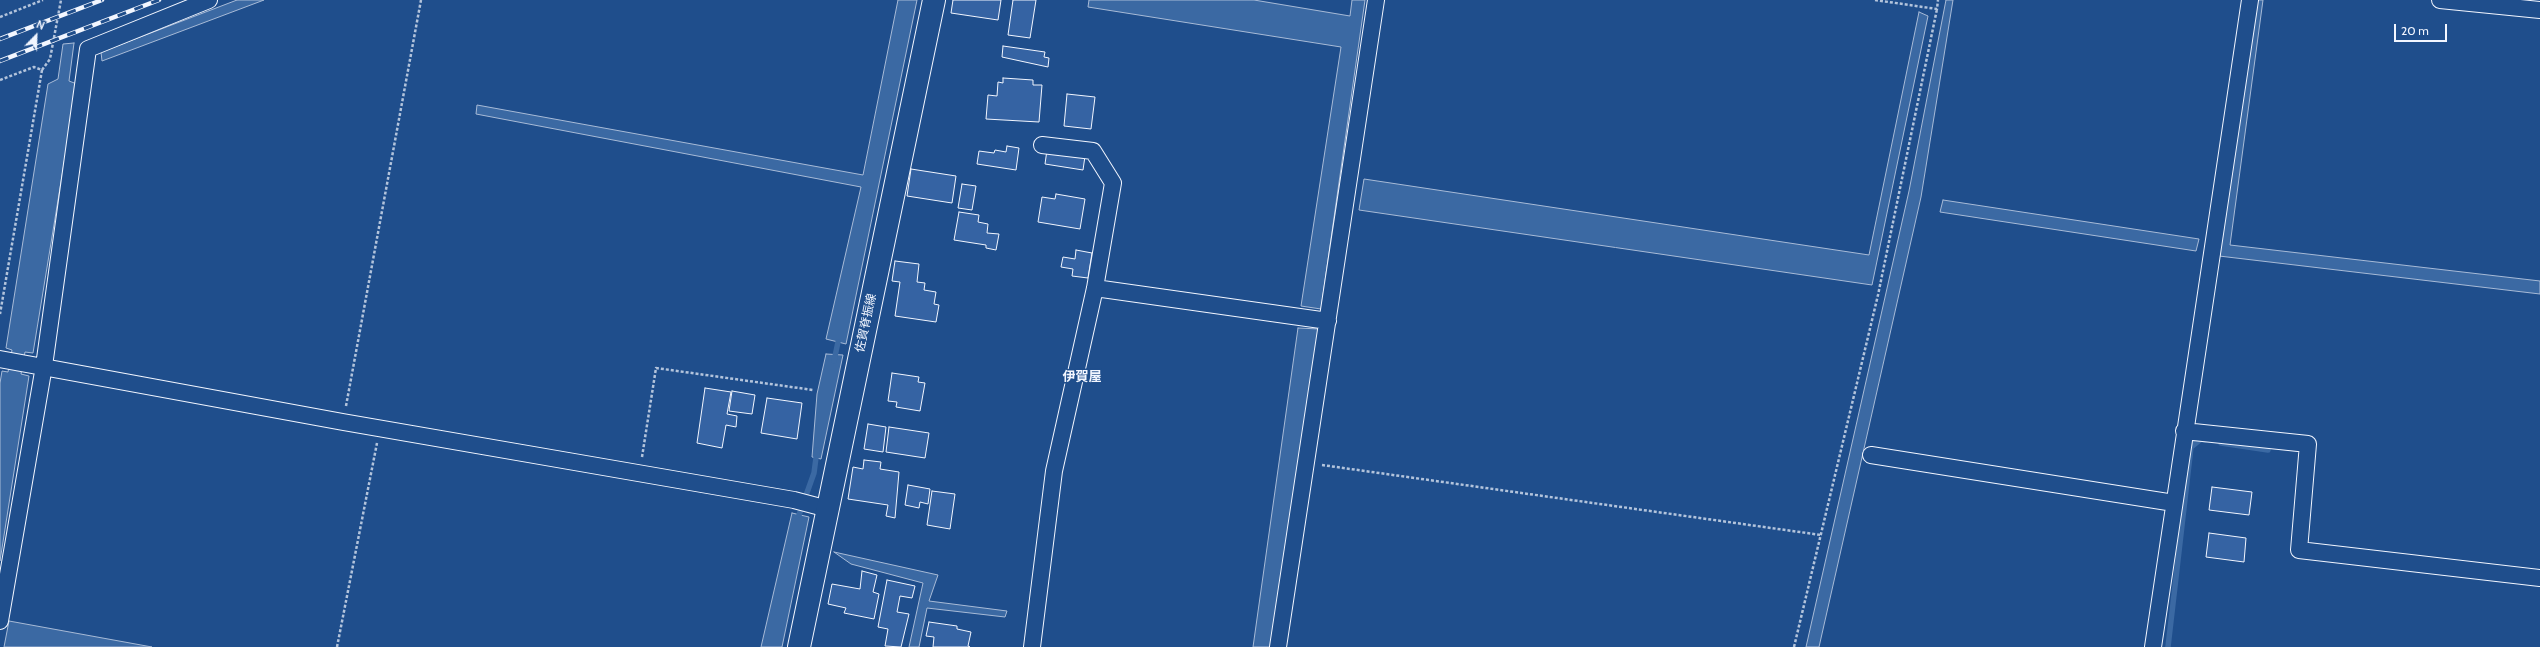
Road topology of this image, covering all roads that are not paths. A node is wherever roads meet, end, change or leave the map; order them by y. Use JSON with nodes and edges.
{"nodes":[{"id":1,"x":209,"y":0,"type":"edge"},
{"id":2,"x":934,"y":0,"type":"edge"},
{"id":3,"x":1376,"y":0,"type":"edge"},
{"id":4,"x":2250,"y":0,"type":"edge"},
{"id":5,"x":2440,"y":0,"type":"edge"},
{"id":6,"x":2540,"y":10,"type":"edge"},
{"id":7,"x":1042,"y":145,"type":"dead end"},
{"id":8,"x":1095,"y":288,"type":"junction"},
{"id":9,"x":1328,"y":321,"type":"junction"},
{"id":10,"x":3,"y":360,"type":"edge"},
{"id":11,"x":37,"y":365,"type":"junction"},
{"id":12,"x":2184,"y":431,"type":"junction"},
{"id":13,"x":1871,"y":455,"type":"dead end"},
{"id":14,"x":2174,"y":503,"type":"junction"},
{"id":15,"x":822,"y":507,"type":"junction"},
{"id":16,"x":2540,"y":578,"type":"edge"},
{"id":17,"x":0,"y":621,"type":"edge"},
{"id":18,"x":800,"y":647,"type":"edge"},
{"id":19,"x":1032,"y":647,"type":"edge"},
{"id":20,"x":1278,"y":647,"type":"edge"},
{"id":21,"x":2154,"y":647,"type":"edge"}],
"edges":[{"from":1,"to":11,"type":"street"},
{"from":2,"to":15,"type":"main road","name":"佐賀脊振線"},
{"from":3,"to":9,"type":"street"},
{"from":4,"to":12,"type":"street"},
{"from":5,"to":6,"type":"street"},
{"from":7,"to":8,"type":"street"},
{"from":8,"to":9,"type":"street"},
{"from":8,"to":19,"type":"street"},
{"from":9,"to":20,"type":"street"},
{"from":10,"to":11,"type":"street"},
{"from":11,"to":15,"type":"street"},
{"from":11,"to":17,"type":"street"},
{"from":12,"to":14,"type":"street"},
{"from":12,"to":16,"type":"street"},
{"from":13,"to":14,"type":"street"},
{"from":14,"to":21,"type":"street"},
{"from":15,"to":18,"type":"main road","name":"佐賀脊振線"}]}
